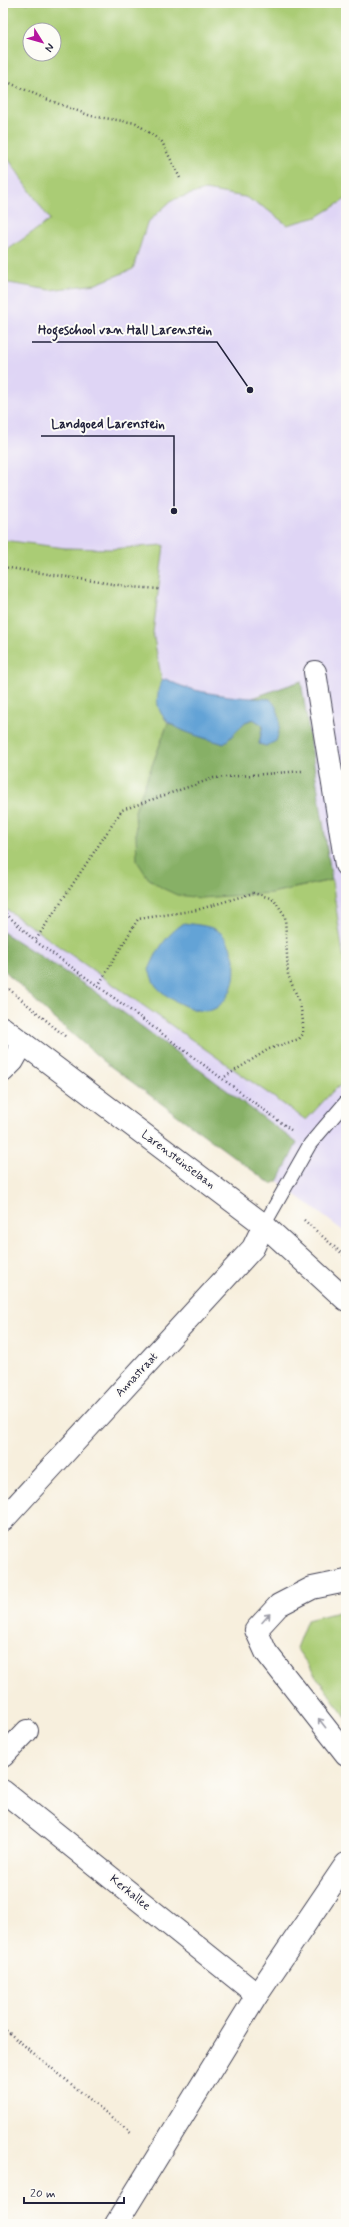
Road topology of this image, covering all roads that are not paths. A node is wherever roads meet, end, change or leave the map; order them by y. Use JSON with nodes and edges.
{"nodes":[{"id":1,"x":315,"y":672,"type":"dead end"},
{"id":2,"x":346,"y":865,"type":"edge"},
{"id":3,"x":3,"y":1028,"type":"edge"},
{"id":4,"x":23,"y":1043,"type":"junction"},
{"id":5,"x":3,"y":1071,"type":"edge"},
{"id":6,"x":346,"y":1102,"type":"edge"},
{"id":7,"x":264,"y":1225,"type":"junction"},
{"id":8,"x":346,"y":1300,"type":"edge"},
{"id":9,"x":3,"y":1520,"type":"edge"},
{"id":10,"x":346,"y":1581,"type":"edge"},
{"id":11,"x":26,"y":1731,"type":"dead end"},
{"id":12,"x":346,"y":1754,"type":"edge"},
{"id":13,"x":3,"y":1756,"type":"edge"},
{"id":14,"x":3,"y":1792,"type":"edge"},
{"id":15,"x":346,"y":1864,"type":"edge"},
{"id":16,"x":258,"y":1995,"type":"junction"},
{"id":17,"x":116,"y":2224,"type":"edge"}],
"edges":[{"from":1,"to":2,"type":"street"},
{"from":3,"to":4,"type":"street","name":"Larensteinselaan"},
{"from":4,"to":5,"type":"street"},
{"from":4,"to":7,"type":"street","name":"Larensteinselaan"},
{"from":6,"to":7,"type":"lane"},
{"from":7,"to":8,"type":"street","name":"Larensteinselaan"},
{"from":7,"to":9,"type":"street","name":"Annastraat"},
{"from":12,"to":10,"type":"street","one_way":true},
{"from":11,"to":13,"type":"street"},
{"from":14,"to":16,"type":"street","name":"Kerkallee"},
{"from":15,"to":16,"type":"street"},
{"from":16,"to":17,"type":"street"}]}
